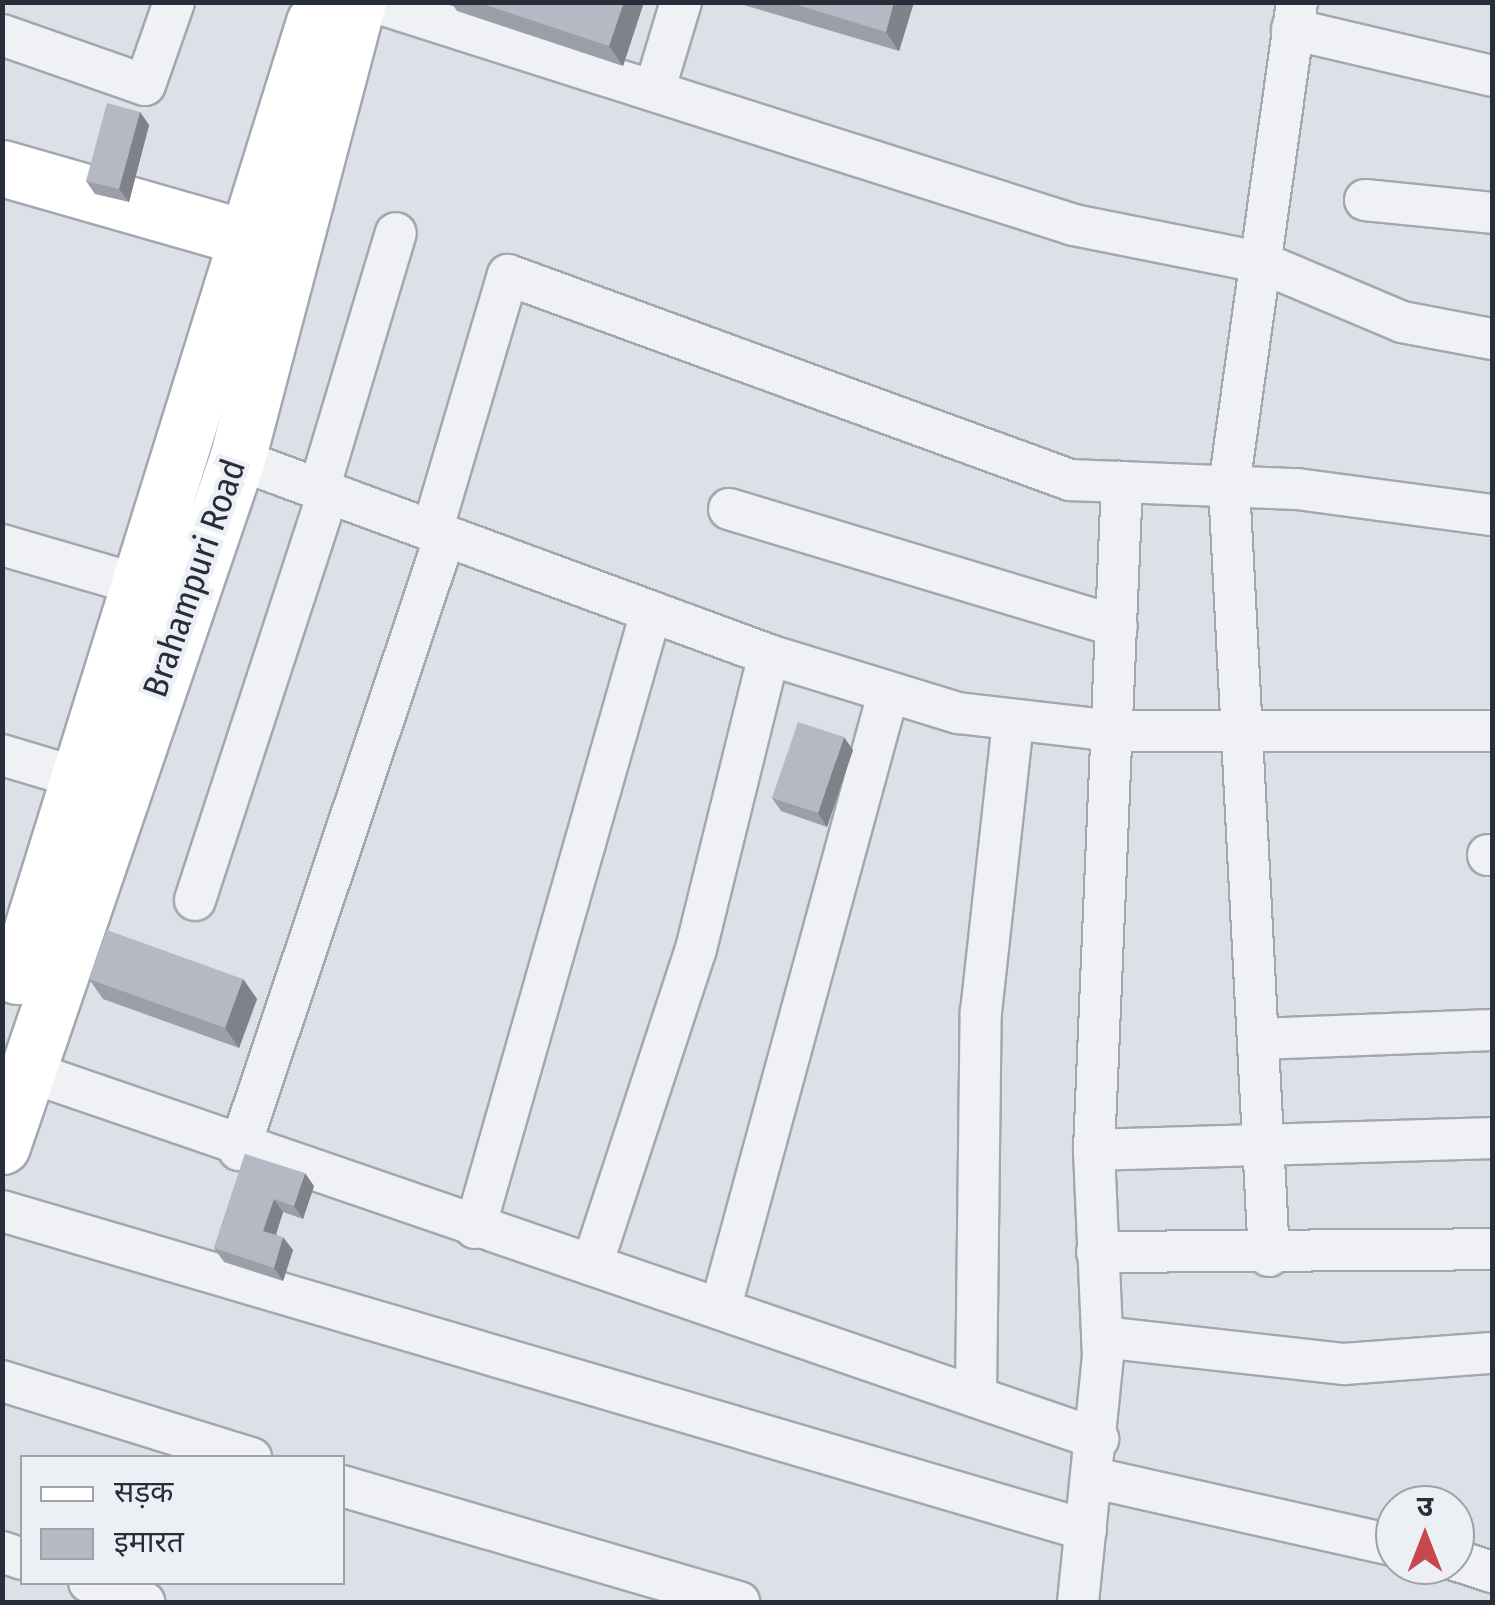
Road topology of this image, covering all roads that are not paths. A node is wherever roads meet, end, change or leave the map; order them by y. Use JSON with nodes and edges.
{"nodes":[{"id":1,"x":174,"y":2,"type":"edge"},
{"id":2,"x":320,"y":2,"type":"edge"},
{"id":3,"x":358,"y":2,"type":"edge"},
{"id":4,"x":374,"y":2,"type":"edge"},
{"id":5,"x":681,"y":2,"type":"edge"},
{"id":6,"x":1295,"y":16,"type":"edge"},
{"id":7,"x":2,"y":35,"type":"edge"},
{"id":8,"x":1492,"y":76,"type":"edge"},
{"id":9,"x":654,"y":88,"type":"junction"},
{"id":10,"x":2,"y":168,"type":"edge"},
{"id":11,"x":1365,"y":200,"type":"dead end"},
{"id":12,"x":1492,"y":213,"type":"edge"},
{"id":13,"x":396,"y":233,"type":"dead end"},
{"id":14,"x":269,"y":247,"type":"junction"},
{"id":15,"x":1260,"y":262,"type":"junction"},
{"id":16,"x":1492,"y":339,"type":"edge"},
{"id":17,"x":237,"y":459,"type":"junction"},
{"id":18,"x":1122,"y":482,"type":"junction"},
{"id":19,"x":1230,"y":486,"type":"junction"},
{"id":20,"x":324,"y":490,"type":"junction"},
{"id":21,"x":729,"y":509,"type":"dead end"},
{"id":22,"x":1492,"y":515,"type":"edge"},
{"id":23,"x":439,"y":533,"type":"junction"},
{"id":24,"x":2,"y":545,"type":"edge"},
{"id":25,"x":143,"y":586,"type":"junction"},
{"id":26,"x":651,"y":612,"type":"junction"},
{"id":27,"x":1117,"y":626,"type":"junction"},
{"id":28,"x":769,"y":655,"type":"junction"},
{"id":29,"x":888,"y":694,"type":"junction"},
{"id":30,"x":1013,"y":723,"type":"junction"},
{"id":31,"x":1246,"y":726,"type":"junction"},
{"id":32,"x":1113,"y":731,"type":"junction"},
{"id":33,"x":1492,"y":731,"type":"edge"},
{"id":34,"x":2,"y":755,"type":"edge"},
{"id":35,"x":82,"y":778,"type":"junction"},
{"id":36,"x":84,"y":838,"type":"junction"},
{"id":37,"x":195,"y":900,"type":"dead end"},
{"id":38,"x":11,"y":968,"type":"edge"},
{"id":39,"x":1492,"y":1030,"type":"edge"},
{"id":40,"x":1259,"y":1039,"type":"junction"},
{"id":41,"x":13,"y":1046,"type":"edge"},
{"id":42,"x":1492,"y":1138,"type":"edge"},
{"id":43,"x":2,"y":1146,"type":"edge"},
{"id":44,"x":1264,"y":1146,"type":"junction"},
{"id":45,"x":240,"y":1150,"type":"junction"},
{"id":46,"x":1094,"y":1150,"type":"junction"},
{"id":47,"x":2,"y":1211,"type":"edge"},
{"id":48,"x":475,"y":1228,"type":"junction"},
{"id":49,"x":1492,"y":1249,"type":"edge"},
{"id":50,"x":1097,"y":1252,"type":"junction"},
{"id":51,"x":1268,"y":1256,"type":"junction"},
{"id":52,"x":592,"y":1265,"type":"junction"},
{"id":53,"x":722,"y":1306,"type":"junction"},
{"id":54,"x":1102,"y":1338,"type":"junction"},
{"id":55,"x":1492,"y":1352,"type":"edge"},
{"id":56,"x":2,"y":1381,"type":"edge"},
{"id":57,"x":976,"y":1395,"type":"junction"},
{"id":58,"x":1098,"y":1438,"type":"junction"},
{"id":59,"x":241,"y":1455,"type":"edge"},
{"id":60,"x":1094,"y":1478,"type":"junction"},
{"id":61,"x":345,"y":1487,"type":"edge"},
{"id":62,"x":1086,"y":1530,"type":"junction"},
{"id":63,"x":1375,"y":1541,"type":"edge"},
{"id":64,"x":96,"y":1585,"type":"edge"},
{"id":65,"x":144,"y":1602,"type":"edge"},
{"id":66,"x":739,"y":1602,"type":"edge"},
{"id":67,"x":1078,"y":1602,"type":"edge"}],
"edges":[{"from":1,"to":7,"type":"street"},
{"from":2,"to":14,"type":"street","name":"Brahampuri Road"},
{"from":3,"to":14,"type":"street","name":"Brahampuri Road"},
{"from":4,"to":9,"type":"street"},
{"from":5,"to":9,"type":"street"},
{"from":6,"to":8,"type":"street"},
{"from":6,"to":15,"type":"street"},
{"from":9,"to":15,"type":"street"},
{"from":10,"to":14,"type":"street"},
{"from":11,"to":12,"type":"street"},
{"from":13,"to":20,"type":"street"},
{"from":14,"to":17,"type":"street","name":"Brahampuri Road"},
{"from":14,"to":25,"type":"street","name":"Brahampuri Road"},
{"from":15,"to":16,"type":"street"},
{"from":15,"to":19,"type":"street"},
{"from":17,"to":20,"type":"street"},
{"from":17,"to":36,"type":"street","name":"Brahampuri Road"},
{"from":18,"to":19,"type":"street"},
{"from":18,"to":23,"type":"street"},
{"from":18,"to":27,"type":"street"},
{"from":19,"to":22,"type":"street"},
{"from":19,"to":31,"type":"street"},
{"from":20,"to":23,"type":"street"},
{"from":20,"to":37,"type":"street"},
{"from":21,"to":27,"type":"street"},
{"from":23,"to":26,"type":"street"},
{"from":23,"to":45,"type":"street"},
{"from":24,"to":25,"type":"street"},
{"from":25,"to":35,"type":"street","name":"Brahampuri Road"},
{"from":26,"to":28,"type":"street"},
{"from":26,"to":48,"type":"street"},
{"from":27,"to":32,"type":"street"},
{"from":28,"to":29,"type":"street"},
{"from":28,"to":52,"type":"street"},
{"from":29,"to":30,"type":"street"},
{"from":29,"to":53,"type":"street"},
{"from":30,"to":32,"type":"street"},
{"from":30,"to":57,"type":"street"},
{"from":31,"to":32,"type":"street"},
{"from":31,"to":33,"type":"street"},
{"from":31,"to":40,"type":"street"},
{"from":32,"to":46,"type":"street"},
{"from":34,"to":35,"type":"street"},
{"from":35,"to":36,"type":"street","name":"Brahampuri Road"},
{"from":36,"to":38,"type":"street","name":"Brahampuri Road"},
{"from":36,"to":41,"type":"street","name":"Brahampuri Road"},
{"from":38,"to":41,"type":"street","name":"Brahampuri Road"},
{"from":39,"to":40,"type":"street"},
{"from":40,"to":44,"type":"street"},
{"from":41,"to":43,"type":"street","name":"Brahampuri Road"},
{"from":41,"to":45,"type":"street"},
{"from":42,"to":44,"type":"street"},
{"from":44,"to":46,"type":"street"},
{"from":44,"to":51,"type":"street"},
{"from":45,"to":48,"type":"street"},
{"from":46,"to":50,"type":"street"},
{"from":47,"to":62,"type":"street"},
{"from":48,"to":52,"type":"street"},
{"from":49,"to":51,"type":"street"},
{"from":50,"to":51,"type":"street"},
{"from":50,"to":54,"type":"street"},
{"from":52,"to":53,"type":"street"},
{"from":53,"to":57,"type":"street"},
{"from":54,"to":55,"type":"street"},
{"from":54,"to":58,"type":"street"},
{"from":56,"to":59,"type":"street"},
{"from":57,"to":58,"type":"street"},
{"from":58,"to":60,"type":"street"},
{"from":60,"to":62,"type":"street"},
{"from":60,"to":63,"type":"street"},
{"from":61,"to":66,"type":"street"},
{"from":62,"to":67,"type":"street"},
{"from":64,"to":65,"type":"street"}]}
